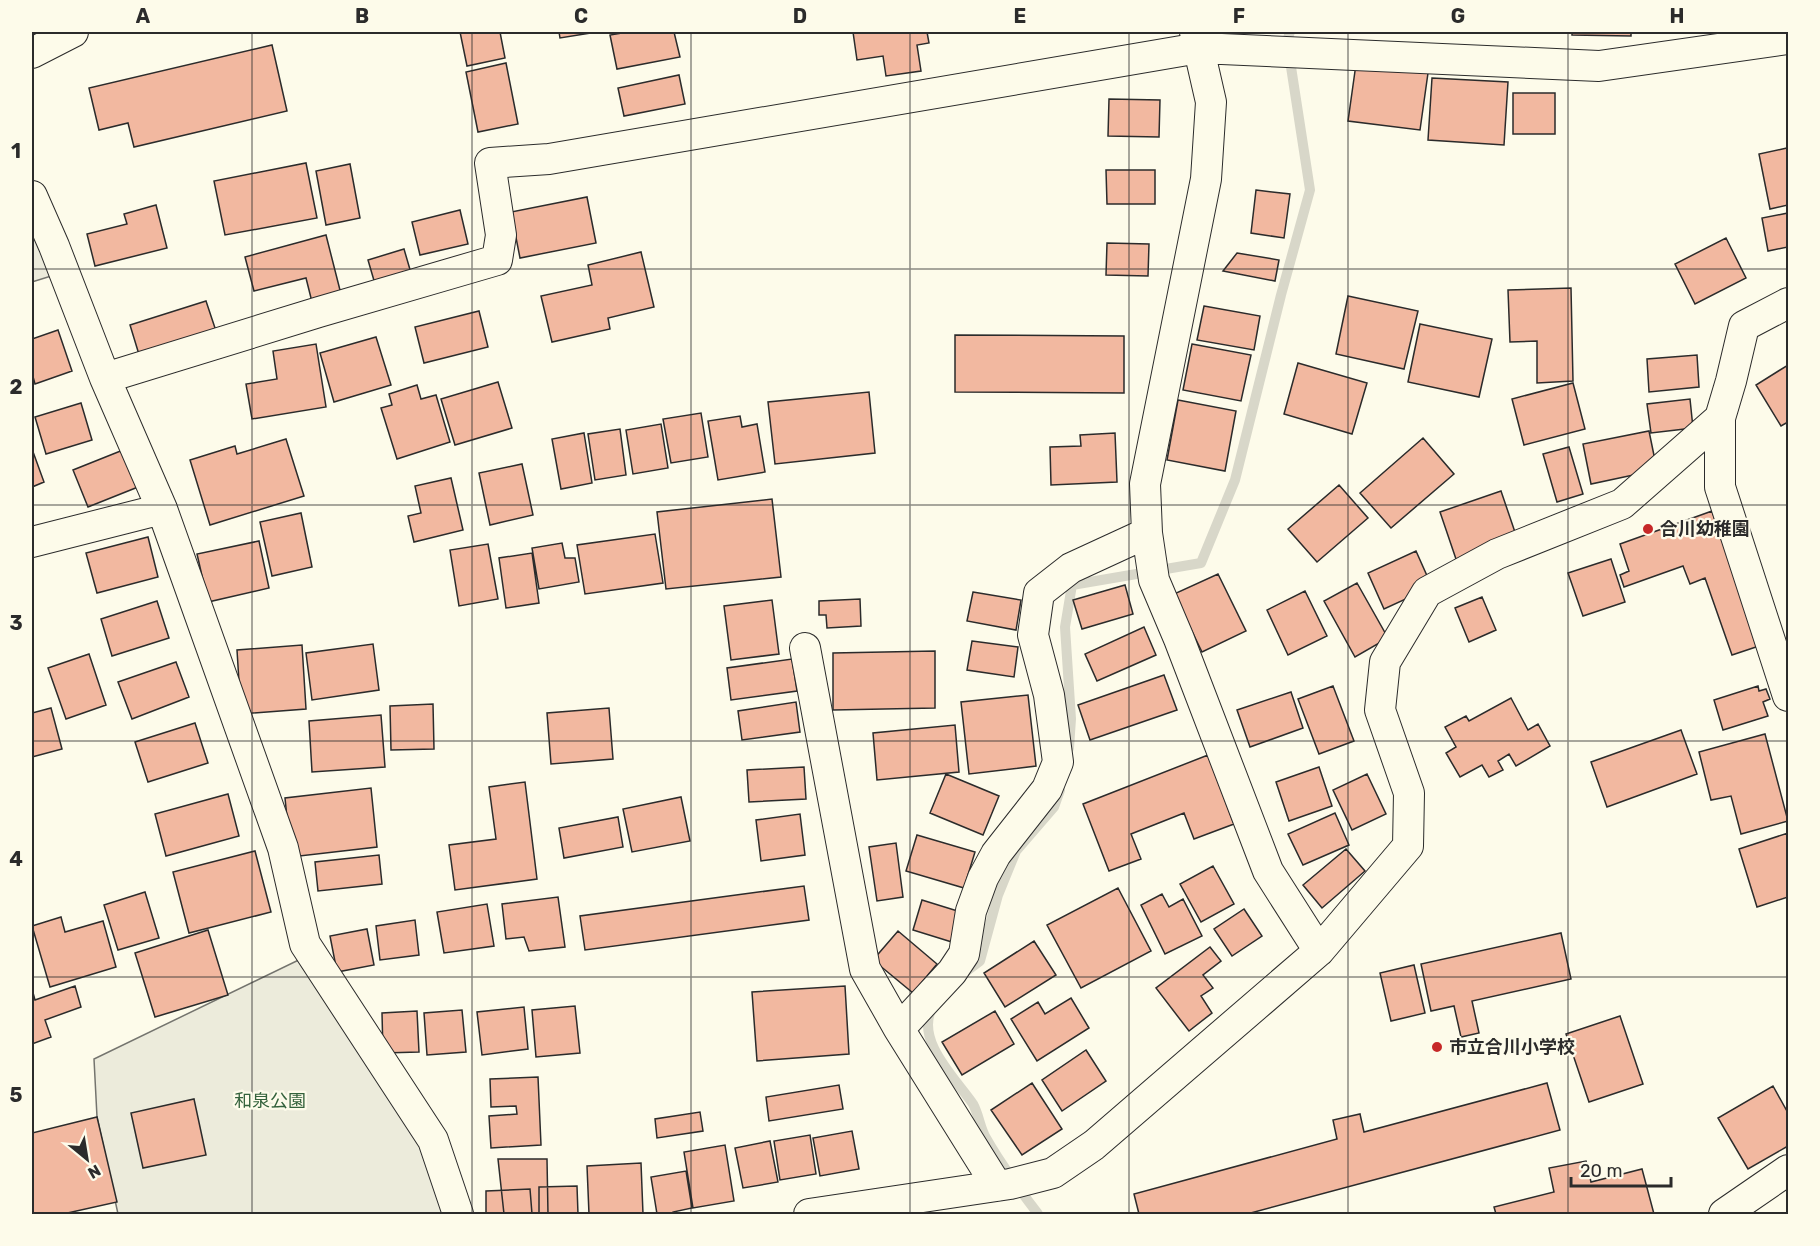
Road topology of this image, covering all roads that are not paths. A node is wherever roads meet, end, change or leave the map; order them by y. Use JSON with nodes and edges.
{"nodes":[{"id":1,"x":73,"y":32,"type":"edge"},
{"id":2,"x":1788,"y":39,"type":"edge"},
{"id":3,"x":1197,"y":40,"type":"edge"},
{"id":4,"x":32,"y":53,"type":"edge"},
{"id":5,"x":32,"y":196,"type":"edge"},
{"id":6,"x":1788,"y":303,"type":"edge"},
{"id":7,"x":105,"y":378,"type":"junction"},
{"id":8,"x":1720,"y":418,"type":"junction"},
{"id":9,"x":162,"y":509,"type":"junction"},
{"id":10,"x":1147,"y":533,"type":"junction"},
{"id":11,"x":32,"y":542,"type":"edge"},
{"id":12,"x":805,"y":648,"type":"dead end"},
{"id":13,"x":1788,"y":696,"type":"edge"},
{"id":14,"x":1319,"y":951,"type":"junction"},
{"id":15,"x":899,"y":1029,"type":"junction"},
{"id":16,"x":1788,"y":1170,"type":"edge"},
{"id":17,"x":1015,"y":1182,"type":"junction"},
{"id":18,"x":458,"y":1215,"type":"edge"},
{"id":19,"x":809,"y":1215,"type":"edge"},
{"id":20,"x":1724,"y":1215,"type":"edge"}],
"edges":[{"from":1,"to":4,"type":"street"},
{"from":2,"to":3,"type":"street"},
{"from":3,"to":7,"type":"street"},
{"from":3,"to":10,"type":"street"},
{"from":5,"to":7,"type":"street"},
{"from":6,"to":8,"type":"street"},
{"from":7,"to":9,"type":"street"},
{"from":8,"to":13,"type":"street"},
{"from":8,"to":14,"type":"street"},
{"from":9,"to":11,"type":"street"},
{"from":9,"to":18,"type":"street"},
{"from":10,"to":14,"type":"street"},
{"from":10,"to":15,"type":"street"},
{"from":12,"to":15,"type":"street"},
{"from":14,"to":17,"type":"street"},
{"from":15,"to":17,"type":"street"},
{"from":16,"to":20,"type":"street"},
{"from":17,"to":19,"type":"street"}]}
